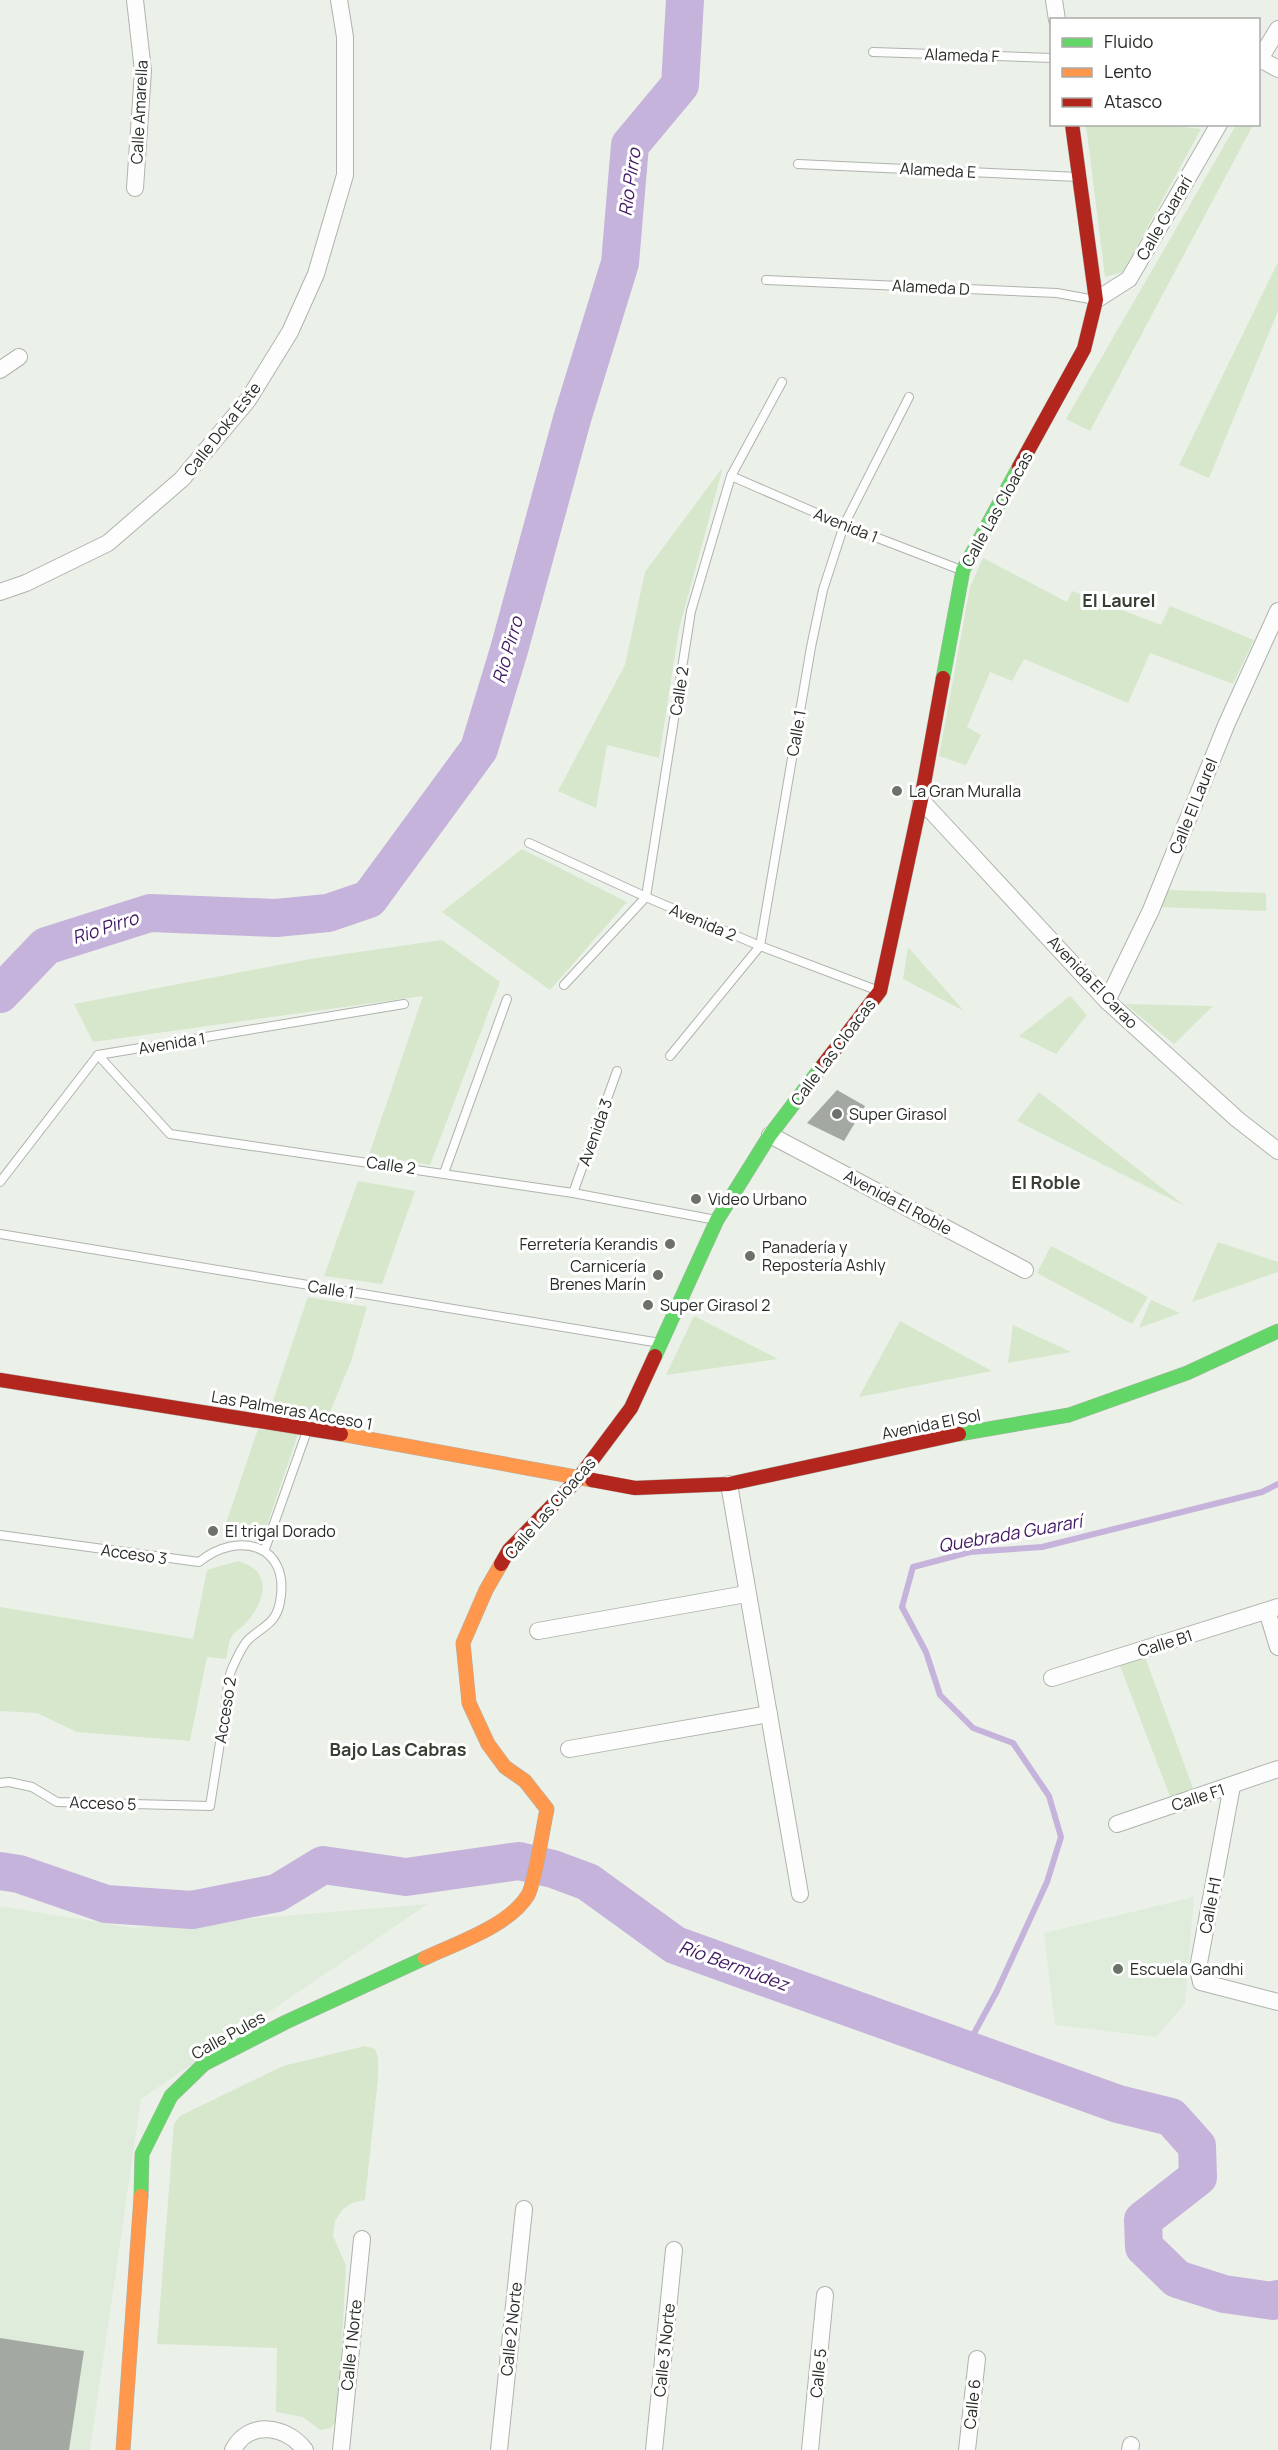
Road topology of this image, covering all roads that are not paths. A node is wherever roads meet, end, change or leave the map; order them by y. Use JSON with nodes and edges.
{"nodes":[{"id":1,"x":135,"y":0,"type":"edge"},
{"id":2,"x":339,"y":0,"type":"edge"},
{"id":3,"x":1054,"y":0,"type":"edge"},
{"id":4,"x":1057,"y":18,"type":"edge"},
{"id":5,"x":1278,"y":29,"type":"edge"},
{"id":6,"x":873,"y":52,"type":"dead end"},
{"id":7,"x":1050,"y":58,"type":"edge"},
{"id":8,"x":1260,"y":58,"type":"edge"},
{"id":9,"x":1260,"y":60,"type":"edge"},
{"id":10,"x":1278,"y":69,"type":"edge"},
{"id":11,"x":1072,"y":126,"type":"edge"},
{"id":12,"x":1218,"y":126,"type":"edge"},
{"id":13,"x":798,"y":164,"type":"dead end"},
{"id":14,"x":1078,"y":177,"type":"junction"},
{"id":15,"x":135,"y":188,"type":"dead end"},
{"id":16,"x":766,"y":280,"type":"dead end"},
{"id":17,"x":1096,"y":300,"type":"junction"},
{"id":18,"x":20,"y":357,"type":"dead end"},
{"id":19,"x":0,"y":370,"type":"edge"},
{"id":20,"x":782,"y":381,"type":"dead end"},
{"id":21,"x":909,"y":397,"type":"dead end"},
{"id":22,"x":730,"y":476,"type":"junction"},
{"id":23,"x":844,"y":525,"type":"junction"},
{"id":24,"x":963,"y":570,"type":"junction"},
{"id":25,"x":0,"y":592,"type":"edge"},
{"id":26,"x":1278,"y":611,"type":"edge"},
{"id":27,"x":921,"y":800,"type":"junction"},
{"id":28,"x":529,"y":843,"type":"dead end"},
{"id":29,"x":646,"y":897,"type":"junction"},
{"id":30,"x":760,"y":946,"type":"junction"},
{"id":31,"x":564,"y":985,"type":"dead end"},
{"id":32,"x":880,"y":991,"type":"junction"},
{"id":33,"x":507,"y":999,"type":"dead end"},
{"id":34,"x":1107,"y":1001,"type":"junction"},
{"id":35,"x":404,"y":1004,"type":"dead end"},
{"id":36,"x":98,"y":1055,"type":"junction"},
{"id":37,"x":670,"y":1056,"type":"dead end"},
{"id":38,"x":617,"y":1071,"type":"dead end"},
{"id":39,"x":770,"y":1135,"type":"junction"},
{"id":40,"x":1278,"y":1151,"type":"edge"},
{"id":41,"x":444,"y":1173,"type":"junction"},
{"id":42,"x":0,"y":1182,"type":"edge"},
{"id":43,"x":573,"y":1193,"type":"junction"},
{"id":44,"x":717,"y":1220,"type":"junction"},
{"id":45,"x":0,"y":1234,"type":"edge"},
{"id":46,"x":1025,"y":1270,"type":"dead end"},
{"id":47,"x":1278,"y":1331,"type":"edge"},
{"id":48,"x":662,"y":1344,"type":"junction"},
{"id":49,"x":0,"y":1380,"type":"edge"},
{"id":50,"x":309,"y":1428,"type":"junction"},
{"id":51,"x":578,"y":1479,"type":"junction"},
{"id":52,"x":729,"y":1484,"type":"junction"},
{"id":53,"x":0,"y":1536,"type":"edge"},
{"id":54,"x":265,"y":1549,"type":"junction"},
{"id":55,"x":746,"y":1594,"type":"junction"},
{"id":56,"x":1272,"y":1609,"type":"edge"},
{"id":57,"x":538,"y":1631,"type":"dead end"},
{"id":58,"x":1278,"y":1647,"type":"edge"},
{"id":59,"x":1052,"y":1678,"type":"dead end"},
{"id":60,"x":769,"y":1714,"type":"junction"},
{"id":61,"x":569,"y":1749,"type":"dead end"},
{"id":62,"x":1278,"y":1769,"type":"edge"},
{"id":63,"x":0,"y":1783,"type":"edge"},
{"id":64,"x":1232,"y":1786,"type":"junction"},
{"id":65,"x":210,"y":1806,"type":"joint"},
{"id":66,"x":1117,"y":1824,"type":"dead end"},
{"id":67,"x":529,"y":1894,"type":"joint"},
{"id":68,"x":800,"y":1894,"type":"dead end"},
{"id":69,"x":1278,"y":2002,"type":"edge"},
{"id":70,"x":524,"y":2209,"type":"dead end"},
{"id":71,"x":362,"y":2240,"type":"dead end"},
{"id":72,"x":674,"y":2250,"type":"dead end"},
{"id":73,"x":825,"y":2295,"type":"dead end"},
{"id":74,"x":976,"y":2359,"type":"dead end"},
{"id":75,"x":123,"y":2450,"type":"edge"},
{"id":76,"x":233,"y":2450,"type":"edge"},
{"id":77,"x":305,"y":2450,"type":"edge"},
{"id":78,"x":341,"y":2450,"type":"edge"},
{"id":79,"x":499,"y":2450,"type":"edge"},
{"id":80,"x":654,"y":2450,"type":"edge"},
{"id":81,"x":810,"y":2450,"type":"edge"},
{"id":82,"x":968,"y":2450,"type":"edge"}],
"edges":[{"from":1,"to":15,"type":"street","name":"Calle Amarella"},
{"from":2,"to":25,"type":"street","name":"Calle Doka Este"},
{"from":3,"to":4,"type":"street"},
{"from":5,"to":8,"type":"street"},
{"from":6,"to":7,"type":"lane","name":"Alameda F"},
{"from":9,"to":10,"type":"street"},
{"from":11,"to":14,"type":"street","name":"Calle Las Cloacas"},
{"from":12,"to":17,"type":"street","name":"Calle Guararí"},
{"from":13,"to":14,"type":"lane","name":"Alameda E"},
{"from":14,"to":17,"type":"street","name":"Calle Las Cloacas"},
{"from":16,"to":17,"type":"lane","name":"Alameda D"},
{"from":17,"to":24,"type":"street","name":"Calle Las Cloacas"},
{"from":18,"to":19,"type":"street"},
{"from":20,"to":22,"type":"lane","name":"Calle 2"},
{"from":21,"to":23,"type":"lane","name":"Calle 1"},
{"from":22,"to":23,"type":"lane","name":"Avenida 1"},
{"from":22,"to":29,"type":"lane","name":"Calle 2"},
{"from":23,"to":24,"type":"lane","name":"Avenida 1"},
{"from":23,"to":30,"type":"lane","name":"Calle 1"},
{"from":24,"to":27,"type":"street","name":"Calle Las Cloacas"},
{"from":26,"to":34,"type":"street","name":"Calle El Laurel"},
{"from":27,"to":32,"type":"street","name":"Calle Las Cloacas"},
{"from":27,"to":34,"type":"street","name":"Avenida El Carao"},
{"from":28,"to":29,"type":"lane","name":"Avenida 2"},
{"from":29,"to":30,"type":"lane","name":"Avenida 2"},
{"from":29,"to":31,"type":"lane"},
{"from":30,"to":32,"type":"lane","name":"Avenida 2"},
{"from":30,"to":37,"type":"lane","name":"Calle 1"},
{"from":32,"to":39,"type":"street","name":"Calle Las Cloacas"},
{"from":33,"to":41,"type":"lane"},
{"from":34,"to":40,"type":"street","name":"Avenida El Carao"},
{"from":35,"to":36,"type":"lane","name":"Avenida 1"},
{"from":36,"to":41,"type":"lane","name":"Calle 2"},
{"from":36,"to":42,"type":"lane"},
{"from":38,"to":43,"type":"lane","name":"Avenida 3"},
{"from":39,"to":44,"type":"street","name":"Calle Las Cloacas"},
{"from":39,"to":46,"type":"street","name":"Avenida El Roble"},
{"from":41,"to":43,"type":"lane","name":"Calle 2"},
{"from":43,"to":44,"type":"lane","name":"Calle 2"},
{"from":44,"to":48,"type":"street","name":"Calle Las Cloacas"},
{"from":45,"to":48,"type":"lane","name":"Calle 1"},
{"from":47,"to":52,"type":"street","name":"Avenida El Sol"},
{"from":48,"to":51,"type":"street","name":"Calle Las Cloacas"},
{"from":49,"to":50,"type":"street","name":"Las Palmeras Acceso 1"},
{"from":50,"to":51,"type":"street","name":"Las Palmeras Acceso 1"},
{"from":50,"to":54,"type":"lane"},
{"from":51,"to":52,"type":"street","name":"Avenida El Sol"},
{"from":51,"to":67,"type":"street","name":"Calle Las Cloacas"},
{"from":52,"to":55,"type":"street"},
{"from":53,"to":54,"type":"lane","name":"Acceso 3"},
{"from":54,"to":65,"type":"lane","name":"Acceso 2"},
{"from":55,"to":57,"type":"street"},
{"from":55,"to":60,"type":"street"},
{"from":56,"to":58,"type":"street"},
{"from":56,"to":59,"type":"street","name":"Calle B1"},
{"from":60,"to":61,"type":"street"},
{"from":60,"to":68,"type":"street"},
{"from":62,"to":64,"type":"street","name":"Calle F1"},
{"from":63,"to":65,"type":"lane","name":"Acceso 5"},
{"from":64,"to":66,"type":"street","name":"Calle F1"},
{"from":64,"to":69,"type":"street","name":"Calle H1"},
{"from":67,"to":75,"type":"street","name":"Calle Pules"},
{"from":70,"to":79,"type":"street","name":"Calle 2 Norte"},
{"from":71,"to":78,"type":"street","name":"Calle 1 Norte"},
{"from":72,"to":80,"type":"street","name":"Calle 3 Norte"},
{"from":73,"to":81,"type":"street","name":"Calle 5"},
{"from":74,"to":82,"type":"street","name":"Calle 6"},
{"from":76,"to":77,"type":"street"}]}
